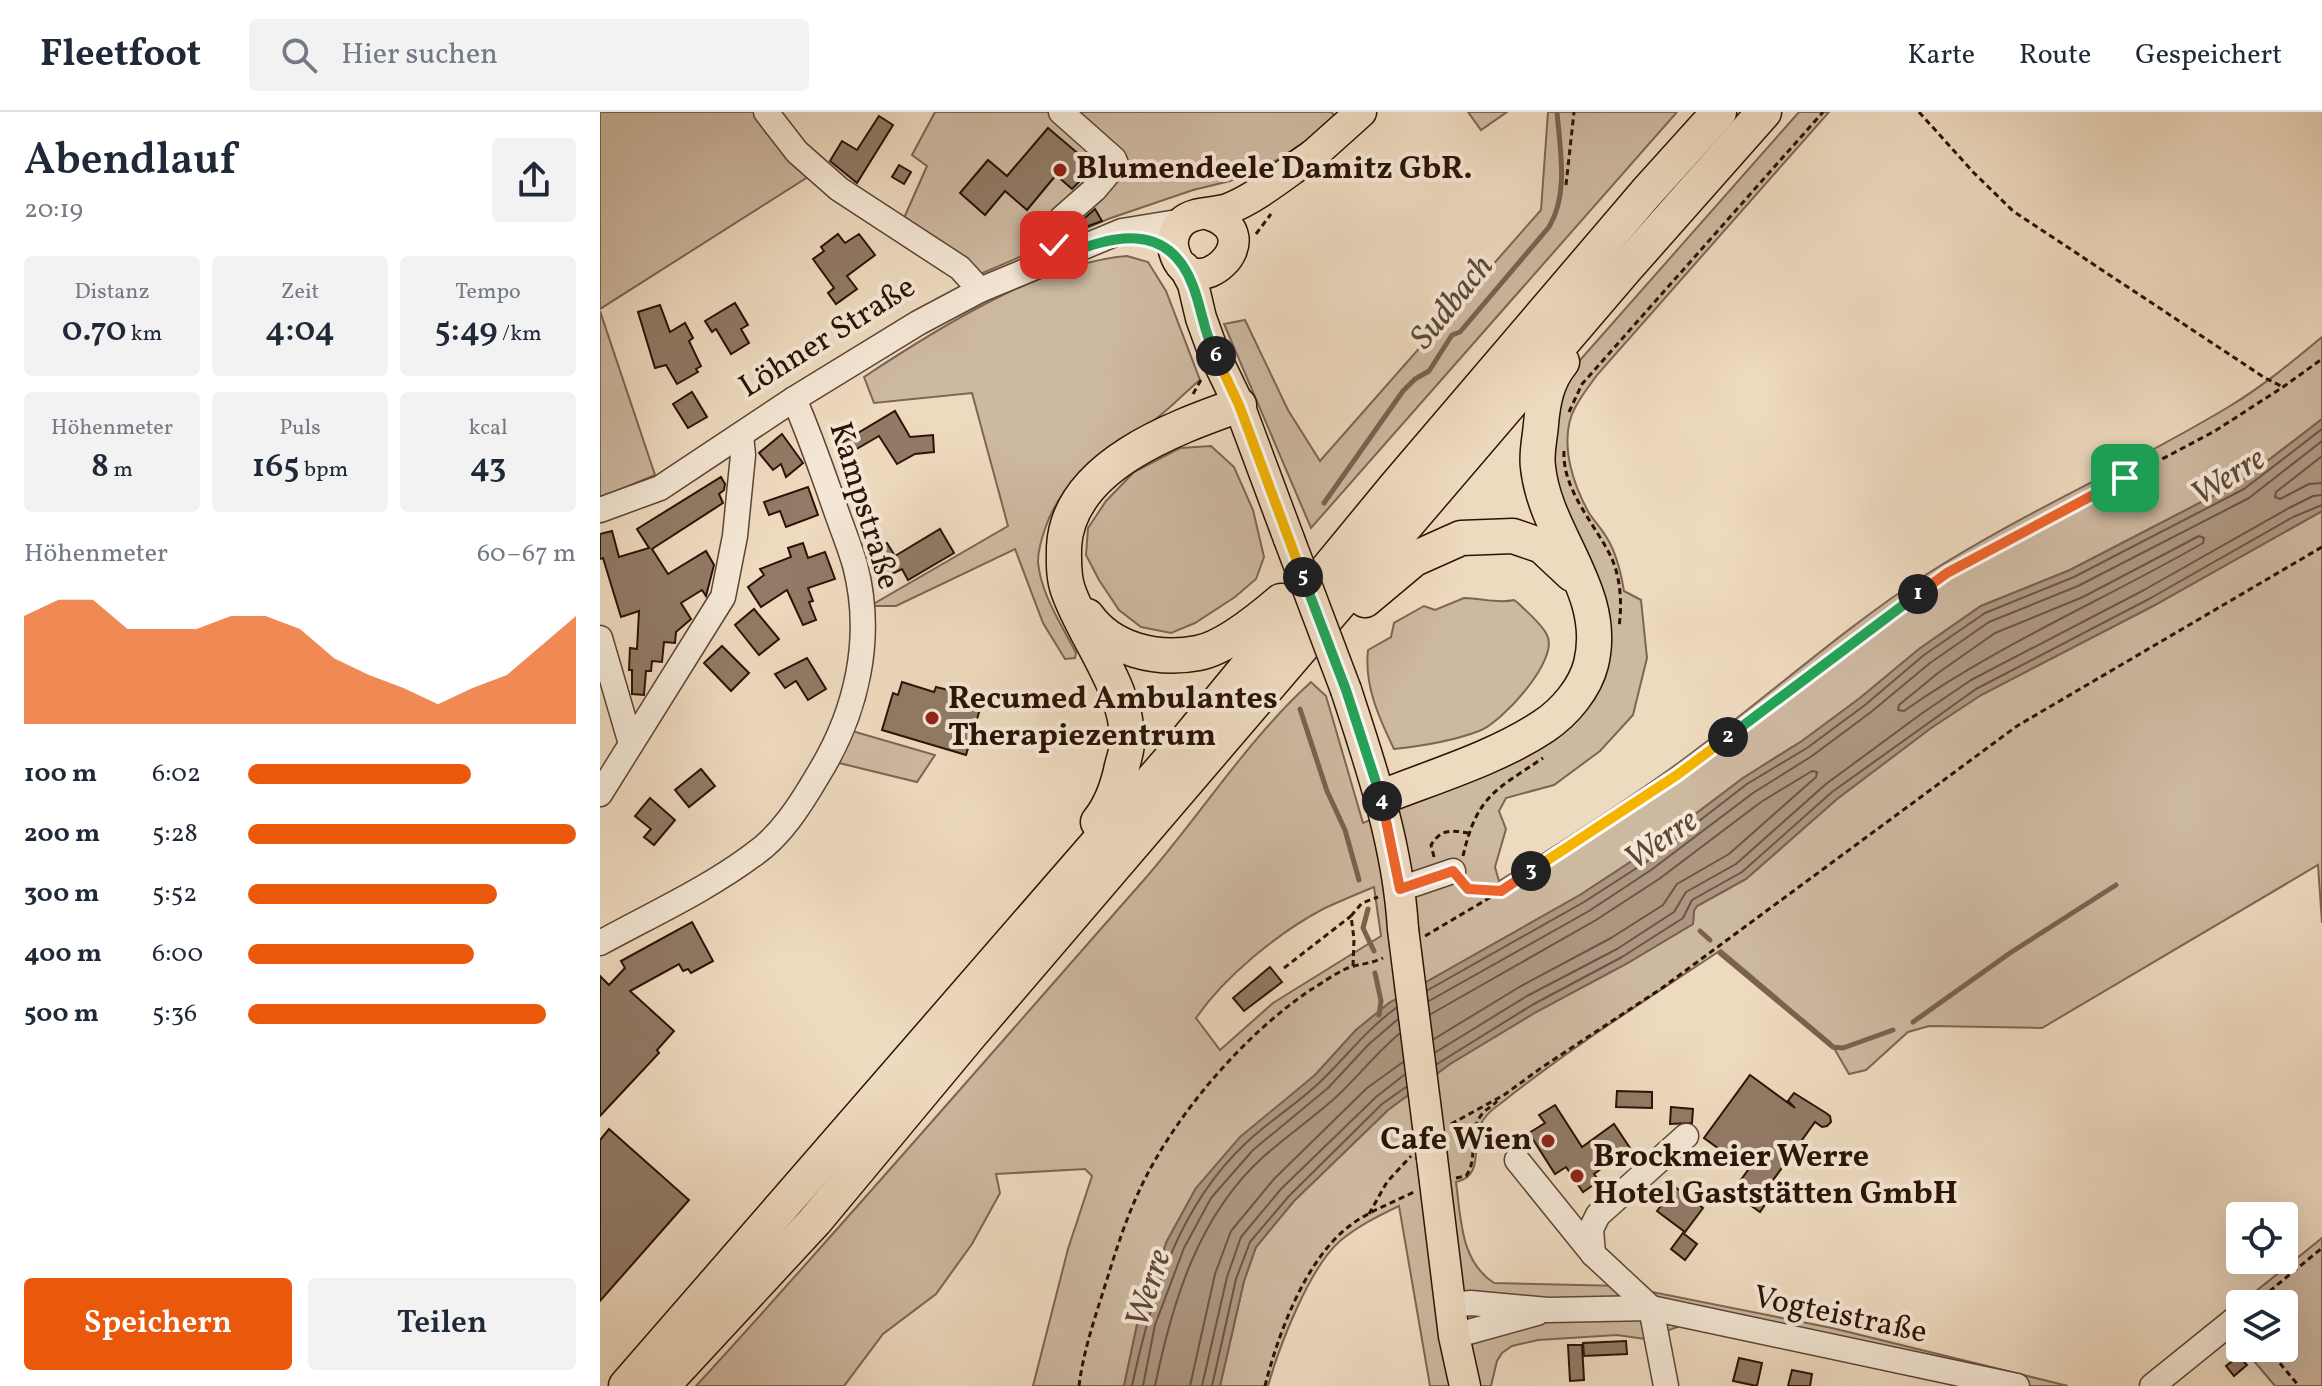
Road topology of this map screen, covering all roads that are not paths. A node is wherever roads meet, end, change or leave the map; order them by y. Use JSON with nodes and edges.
{"nodes":[{"id":1,"x":766,"y":112,"type":"edge"},
{"id":2,"x":1061,"y":112,"type":"edge"},
{"id":3,"x":1361,"y":112,"type":"edge"},
{"id":4,"x":1719,"y":112,"type":"edge"},
{"id":5,"x":1764,"y":112,"type":"edge"},
{"id":6,"x":1316,"y":153,"type":"junction"},
{"id":7,"x":1195,"y":217,"type":"junction"},
{"id":8,"x":1101,"y":240,"type":"junction"},
{"id":9,"x":1237,"y":248,"type":"junction"},
{"id":10,"x":1059,"y":257,"type":"junction"},
{"id":11,"x":1179,"y":260,"type":"junction"},
{"id":12,"x":1626,"y":268,"type":"junction"},
{"id":13,"x":980,"y":290,"type":"junction"},
{"id":14,"x":1225,"y":373,"type":"junction"},
{"id":15,"x":794,"y":399,"type":"junction"},
{"id":16,"x":1239,"y":405,"type":"junction"},
{"id":17,"x":741,"y":435,"type":"junction"},
{"id":18,"x":1396,"y":486,"type":"junction"},
{"id":19,"x":600,"y":510,"type":"edge"},
{"id":20,"x":1584,"y":584,"type":"junction"},
{"id":21,"x":1067,"y":588,"type":"junction"},
{"id":22,"x":600,"y":638,"type":"edge"},
{"id":23,"x":1294,"y":658,"type":"junction"},
{"id":24,"x":631,"y":744,"type":"junction"},
{"id":25,"x":600,"y":794,"type":"edge"},
{"id":26,"x":1382,"y":797,"type":"junction"},
{"id":27,"x":1447,"y":874,"type":"road end"},
{"id":28,"x":1390,"y":893,"type":"junction"},
{"id":29,"x":1024,"y":925,"type":"junction"},
{"id":30,"x":600,"y":943,"type":"edge"},
{"id":31,"x":1686,"y":1136,"type":"dead end"},
{"id":32,"x":1517,"y":1160,"type":"dead end"},
{"id":33,"x":1593,"y":1254,"type":"junction"},
{"id":34,"x":1451,"y":1305,"type":"junction"},
{"id":35,"x":1651,"y":1308,"type":"junction"},
{"id":36,"x":1548,"y":1310,"type":"junction"},
{"id":37,"x":2226,"y":1326,"type":"edge"},
{"id":38,"x":1454,"y":1336,"type":"junction"},
{"id":39,"x":626,"y":1386,"type":"edge"},
{"id":40,"x":662,"y":1386,"type":"edge"},
{"id":41,"x":1465,"y":1386,"type":"edge"},
{"id":42,"x":1666,"y":1386,"type":"edge"},
{"id":43,"x":2017,"y":1386,"type":"edge"},
{"id":44,"x":2152,"y":1386,"type":"edge"}],
"edges":[{"from":1,"to":13,"type":"street"},
{"from":2,"to":10,"type":"street"},
{"from":3,"to":6,"type":"main road","name":"Löhner Straße"},
{"from":4,"to":18,"type":"highway"},
{"from":5,"to":12,"type":"highway"},
{"from":6,"to":7,"type":"main road","name":"Löhner Straße"},
{"from":6,"to":9,"type":"main road","name":"Löhner Straße"},
{"from":7,"to":8,"type":"street","name":"Löhner Straße"},
{"from":7,"to":9,"type":"main road"},
{"from":7,"to":11,"type":"main road"},
{"from":8,"to":10,"type":"street","name":"Löhner Straße"},
{"from":8,"to":11,"type":"street","name":"Löhner Straße"},
{"from":9,"to":11,"type":"main road"},
{"from":9,"to":14,"type":"main road","name":"Löhner Straße"},
{"from":10,"to":13,"type":"street","name":"Löhner Straße"},
{"from":11,"to":14,"type":"main road"},
{"from":12,"to":20,"type":"highway"},
{"from":12,"to":23,"type":"highway"},
{"from":13,"to":15,"type":"street","name":"Löhner Straße"},
{"from":14,"to":16,"type":"main road"},
{"from":15,"to":17,"type":"street","name":"Löhner Straße"},
{"from":15,"to":30,"type":"street","name":"Kampstraße"},
{"from":16,"to":21,"type":"highway"},
{"from":16,"to":26,"type":"main road","bridge":true},
{"from":17,"to":19,"type":"street","name":"Löhner Straße"},
{"from":17,"to":24,"type":"street"},
{"from":18,"to":21,"type":"highway"},
{"from":18,"to":29,"type":"highway"},
{"from":20,"to":23,"type":"highway"},
{"from":20,"to":26,"type":"highway"},
{"from":21,"to":29,"type":"highway"},
{"from":22,"to":24,"type":"street"},
{"from":23,"to":40,"type":"highway"},
{"from":24,"to":25,"type":"street"},
{"from":26,"to":28,"type":"main road"},
{"from":27,"to":28,"type":"street"},
{"from":28,"to":34,"type":"main road","bridge":true},
{"from":29,"to":39,"type":"highway"},
{"from":31,"to":33,"type":"street"},
{"from":32,"to":33,"type":"street"},
{"from":33,"to":35,"type":"street"},
{"from":34,"to":36,"type":"street","name":"Vogteistraße"},
{"from":34,"to":38,"type":"main road"},
{"from":35,"to":36,"type":"street","name":"Vogteistraße"},
{"from":35,"to":42,"type":"street"},
{"from":35,"to":43,"type":"street","name":"Vogteistraße"},
{"from":36,"to":38,"type":"street","name":"Vogteistraße"},
{"from":37,"to":44,"type":"street"},
{"from":38,"to":41,"type":"main road"}]}
